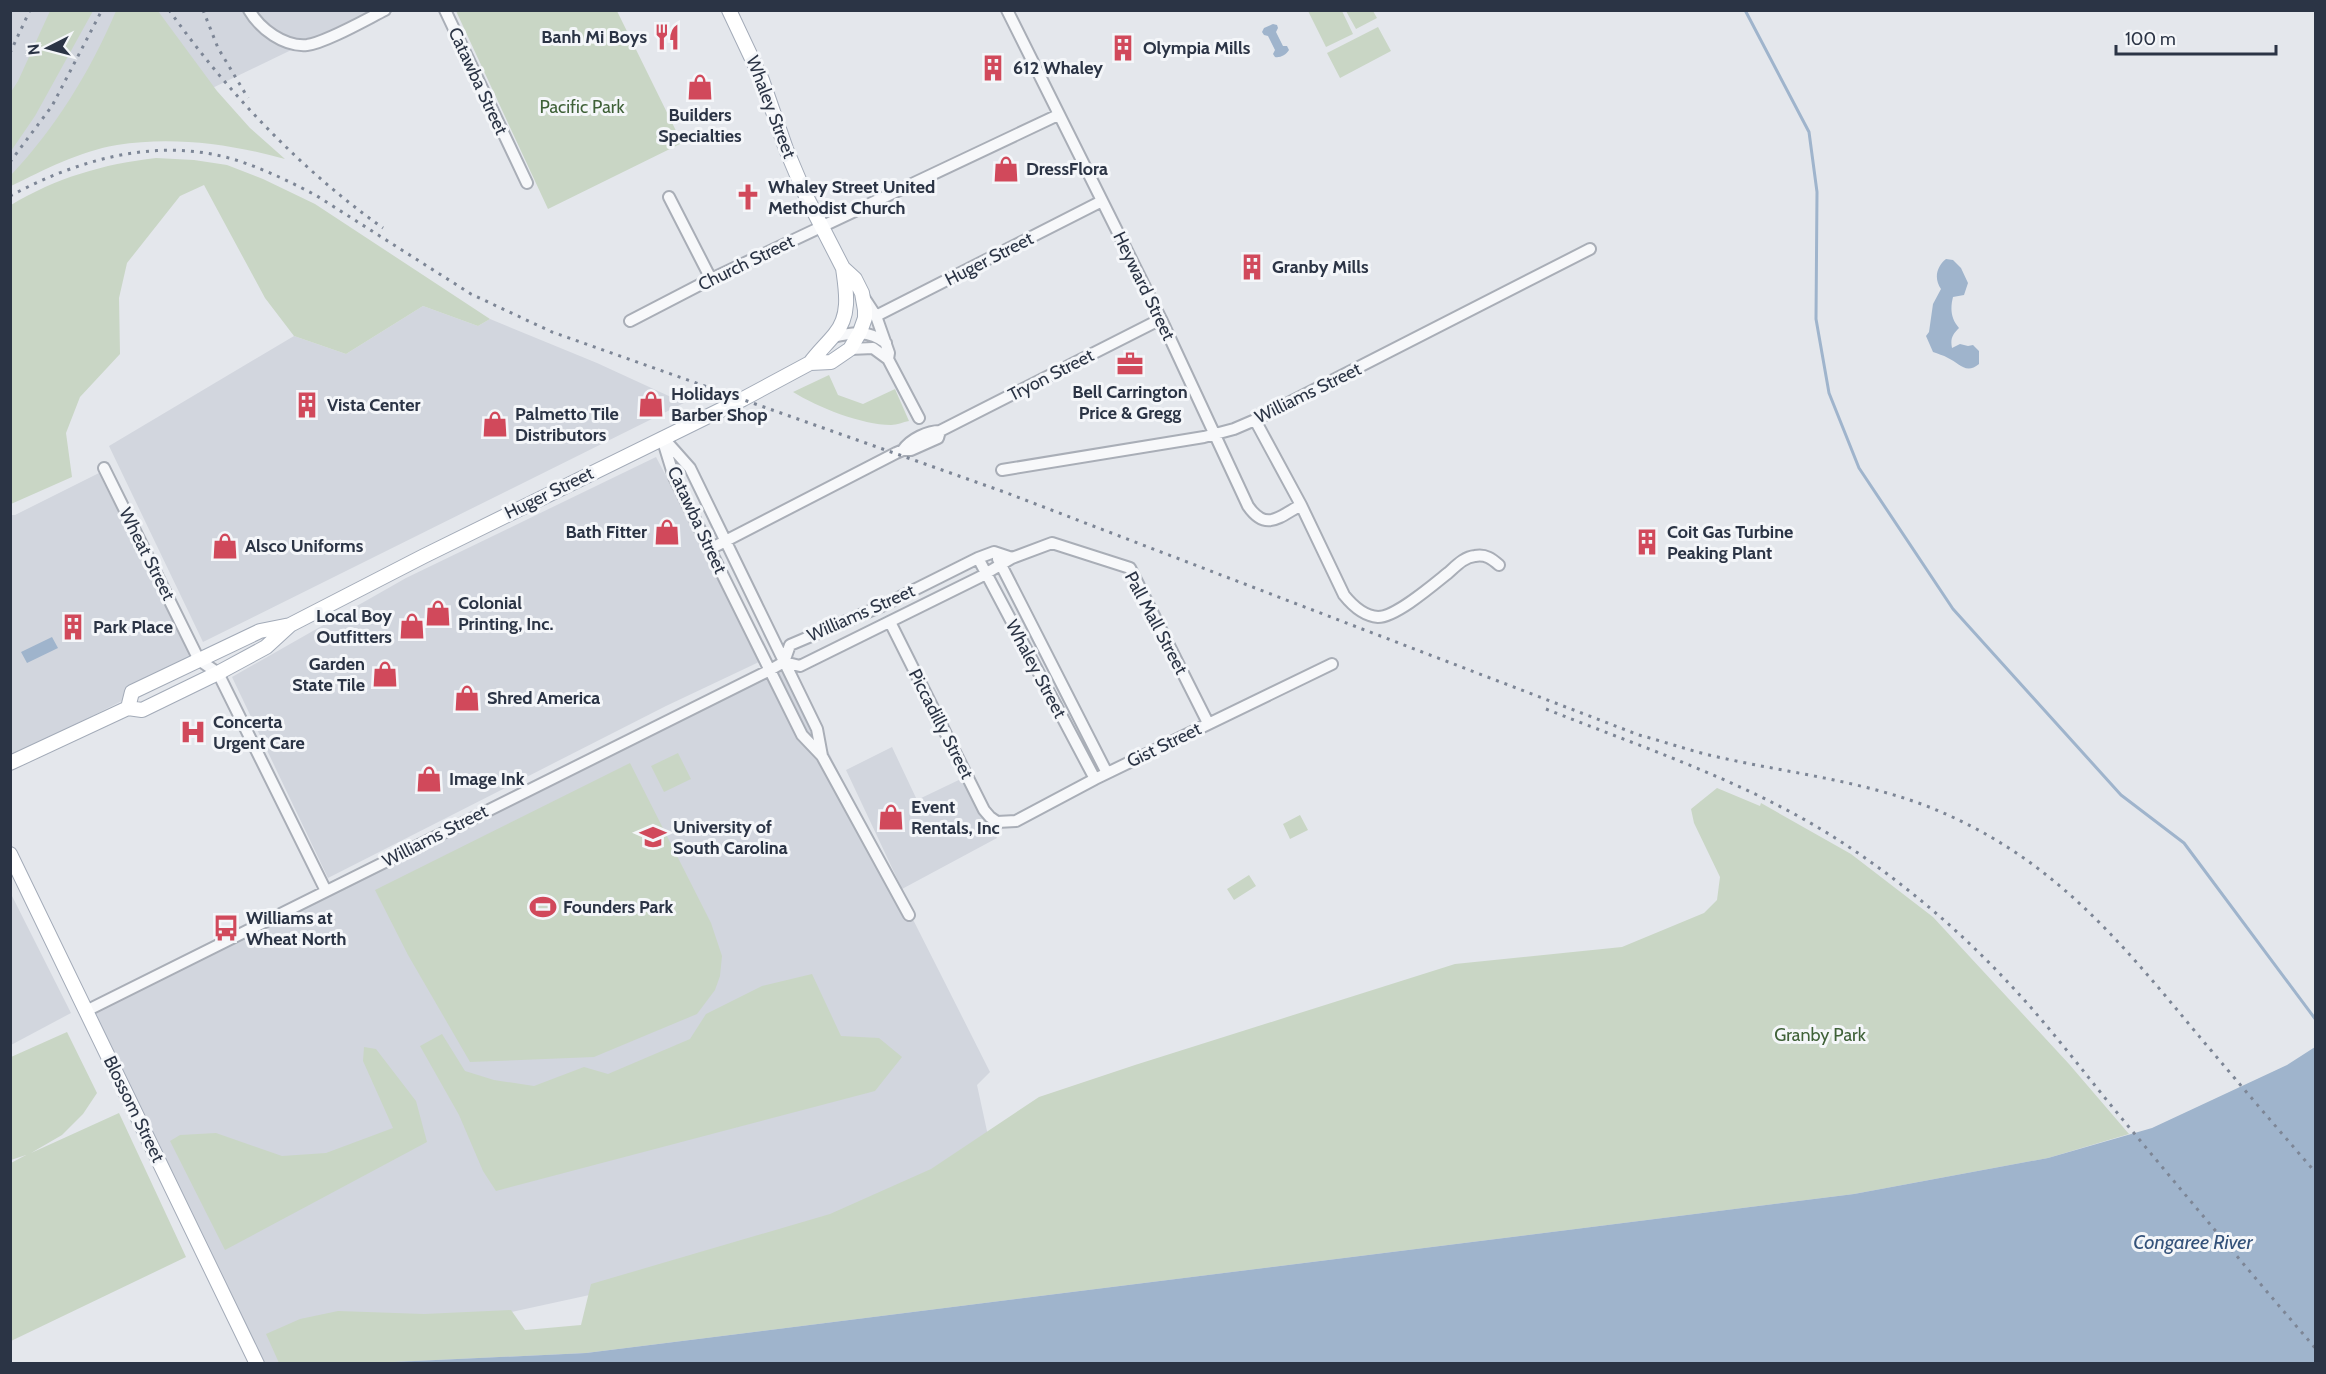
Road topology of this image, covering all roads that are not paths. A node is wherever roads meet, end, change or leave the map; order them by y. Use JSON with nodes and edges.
{"nodes":[{"id":1,"x":249,"y":10,"type":"edge"},
{"id":2,"x":385,"y":10,"type":"edge"},
{"id":3,"x":445,"y":10,"type":"edge"},
{"id":4,"x":729,"y":10,"type":"edge"},
{"id":5,"x":1007,"y":10,"type":"edge"},
{"id":6,"x":1058,"y":115,"type":"junction"},
{"id":7,"x":527,"y":183,"type":"dead end"},
{"id":8,"x":669,"y":197,"type":"dead end"},
{"id":9,"x":1102,"y":201,"type":"junction"},
{"id":10,"x":821,"y":226,"type":"junction"},
{"id":11,"x":1590,"y":249,"type":"dead end"},
{"id":12,"x":843,"y":268,"type":"junction"},
{"id":13,"x":711,"y":279,"type":"junction"},
{"id":14,"x":862,"y":293,"type":"junction"},
{"id":15,"x":876,"y":316,"type":"junction"},
{"id":16,"x":1161,"y":319,"type":"junction"},
{"id":17,"x":630,"y":321,"type":"dead end"},
{"id":18,"x":860,"y":332,"type":"junction"},
{"id":19,"x":832,"y":337,"type":"junction"},
{"id":20,"x":886,"y":344,"type":"junction"},
{"id":21,"x":850,"y":349,"type":"junction"},
{"id":22,"x":888,"y":358,"type":"junction"},
{"id":23,"x":810,"y":363,"type":"junction"},
{"id":24,"x":919,"y":418,"type":"dead end"},
{"id":25,"x":1255,"y":420,"type":"junction"},
{"id":26,"x":1214,"y":435,"type":"junction"},
{"id":27,"x":662,"y":438,"type":"junction"},
{"id":28,"x":104,"y":468,"type":"dead end"},
{"id":29,"x":1002,"y":470,"type":"dead end"},
{"id":30,"x":1301,"y":505,"type":"junction"},
{"id":31,"x":726,"y":541,"type":"junction"},
{"id":32,"x":710,"y":549,"type":"junction"},
{"id":33,"x":994,"y":552,"type":"junction"},
{"id":34,"x":978,"y":558,"type":"junction"},
{"id":35,"x":1012,"y":558,"type":"junction"},
{"id":36,"x":1001,"y":565,"type":"junction"},
{"id":37,"x":1499,"y":565,"type":"dead end"},
{"id":38,"x":985,"y":574,"type":"junction"},
{"id":39,"x":890,"y":622,"type":"junction"},
{"id":40,"x":290,"y":625,"type":"junction"},
{"id":41,"x":199,"y":660,"type":"junction"},
{"id":42,"x":784,"y":662,"type":"junction"},
{"id":43,"x":1332,"y":664,"type":"dead end"},
{"id":44,"x":770,"y":670,"type":"junction"},
{"id":45,"x":218,"y":673,"type":"junction"},
{"id":46,"x":128,"y":708,"type":"junction"},
{"id":47,"x":1208,"y":723,"type":"junction"},
{"id":48,"x":822,"y":756,"type":"junction"},
{"id":49,"x":10,"y":763,"type":"edge"},
{"id":50,"x":1107,"y":773,"type":"junction"},
{"id":51,"x":1095,"y":779,"type":"junction"},
{"id":52,"x":997,"y":822,"type":"joint"},
{"id":53,"x":10,"y":854,"type":"edge"},
{"id":54,"x":326,"y":891,"type":"junction"},
{"id":55,"x":909,"y":915,"type":"dead end"},
{"id":56,"x":86,"y":1011,"type":"junction"},
{"id":57,"x":257,"y":1364,"type":"edge"}],
"edges":[{"from":1,"to":2,"type":"street"},
{"from":3,"to":7,"type":"street","name":"Catawba Street"},
{"from":4,"to":10,"type":"main road","name":"Whaley Street"},
{"from":5,"to":6,"type":"street","name":"Heyward Street"},
{"from":6,"to":9,"type":"street","name":"Heyward Street"},
{"from":6,"to":10,"type":"street","name":"Church Street"},
{"from":8,"to":13,"type":"street"},
{"from":9,"to":15,"type":"street","name":"Huger Street"},
{"from":9,"to":16,"type":"street","name":"Heyward Street"},
{"from":10,"to":12,"type":"main road","name":"Whaley Street"},
{"from":10,"to":13,"type":"street","name":"Church Street"},
{"from":11,"to":25,"type":"street","name":"Williams Street"},
{"from":12,"to":14,"type":"main road","name":"Whaley Street"},
{"from":12,"to":19,"type":"main road","name":"Whaley Street"},
{"from":13,"to":17,"type":"street","name":"Church Street"},
{"from":14,"to":15,"type":"street","name":"Whaley Street"},
{"from":14,"to":18,"type":"main road"},
{"from":15,"to":20,"type":"street","name":"Whaley Street"},
{"from":16,"to":26,"type":"street","name":"Heyward Street"},
{"from":16,"to":31,"type":"street","name":"Tryon Street"},
{"from":18,"to":19,"type":"street"},
{"from":18,"to":20,"type":"street"},
{"from":18,"to":21,"type":"main road"},
{"from":19,"to":23,"type":"main road","name":"Whaley Street"},
{"from":20,"to":22,"type":"street","name":"Whaley Street"},
{"from":21,"to":22,"type":"street"},
{"from":21,"to":23,"type":"main road"},
{"from":22,"to":24,"type":"street","name":"Whaley Street"},
{"from":23,"to":27,"type":"main road","name":"Huger Street"},
{"from":25,"to":26,"type":"street","name":"Williams Street"},
{"from":25,"to":30,"type":"street"},
{"from":26,"to":29,"type":"street","name":"Williams Street"},
{"from":26,"to":30,"type":"street","name":"Heyward Street"},
{"from":27,"to":31,"type":"street","name":"Catawba Street"},
{"from":27,"to":32,"type":"street","name":"Catawba Street"},
{"from":27,"to":40,"type":"main road","name":"Huger Street"},
{"from":28,"to":41,"type":"street","name":"Wheat Street"},
{"from":30,"to":37,"type":"street"},
{"from":31,"to":32,"type":"street","name":"Tryon Street"},
{"from":31,"to":42,"type":"street","name":"Catawba Street"},
{"from":32,"to":44,"type":"street","name":"Catawba Street"},
{"from":33,"to":34,"type":"street","name":"Williams Street"},
{"from":33,"to":35,"type":"street"},
{"from":33,"to":36,"type":"street","name":"Whaley Street"},
{"from":34,"to":38,"type":"street","name":"Whaley Street"},
{"from":34,"to":42,"type":"street","name":"Williams Street"},
{"from":35,"to":36,"type":"street","name":"Williams Street"},
{"from":35,"to":47,"type":"street","name":"Pall Mall Street"},
{"from":36,"to":38,"type":"street","name":"Williams Street"},
{"from":36,"to":50,"type":"street","name":"Whaley Street"},
{"from":38,"to":39,"type":"street","name":"Williams Street"},
{"from":38,"to":51,"type":"street","name":"Whaley Street"},
{"from":39,"to":42,"type":"street","name":"Williams Street"},
{"from":39,"to":52,"type":"street","name":"Piccadilly Street"},
{"from":40,"to":41,"type":"main road","name":"Huger Street"},
{"from":40,"to":45,"type":"main road","name":"Huger Street"},
{"from":41,"to":45,"type":"street","name":"Wheat Street"},
{"from":41,"to":46,"type":"main road","name":"Huger Street"},
{"from":42,"to":44,"type":"street","name":"Williams Street"},
{"from":42,"to":48,"type":"street","name":"Catawba Street"},
{"from":43,"to":47,"type":"street","name":"Gist Street"},
{"from":44,"to":48,"type":"street","name":"Catawba Street"},
{"from":44,"to":54,"type":"street","name":"Williams Street"},
{"from":45,"to":46,"type":"main road","name":"Huger Street"},
{"from":45,"to":54,"type":"street","name":"Wheat Street"},
{"from":46,"to":49,"type":"main road","name":"Huger Street"},
{"from":47,"to":50,"type":"street","name":"Gist Street"},
{"from":48,"to":55,"type":"street","name":"Catawba Street"},
{"from":50,"to":51,"type":"street","name":"Gist Street"},
{"from":51,"to":52,"type":"street","name":"Gist Street"},
{"from":53,"to":56,"type":"main road","name":"Blossom Street"},
{"from":54,"to":56,"type":"street","name":"Williams Street"},
{"from":56,"to":57,"type":"main road","name":"Blossom Street"}]}
